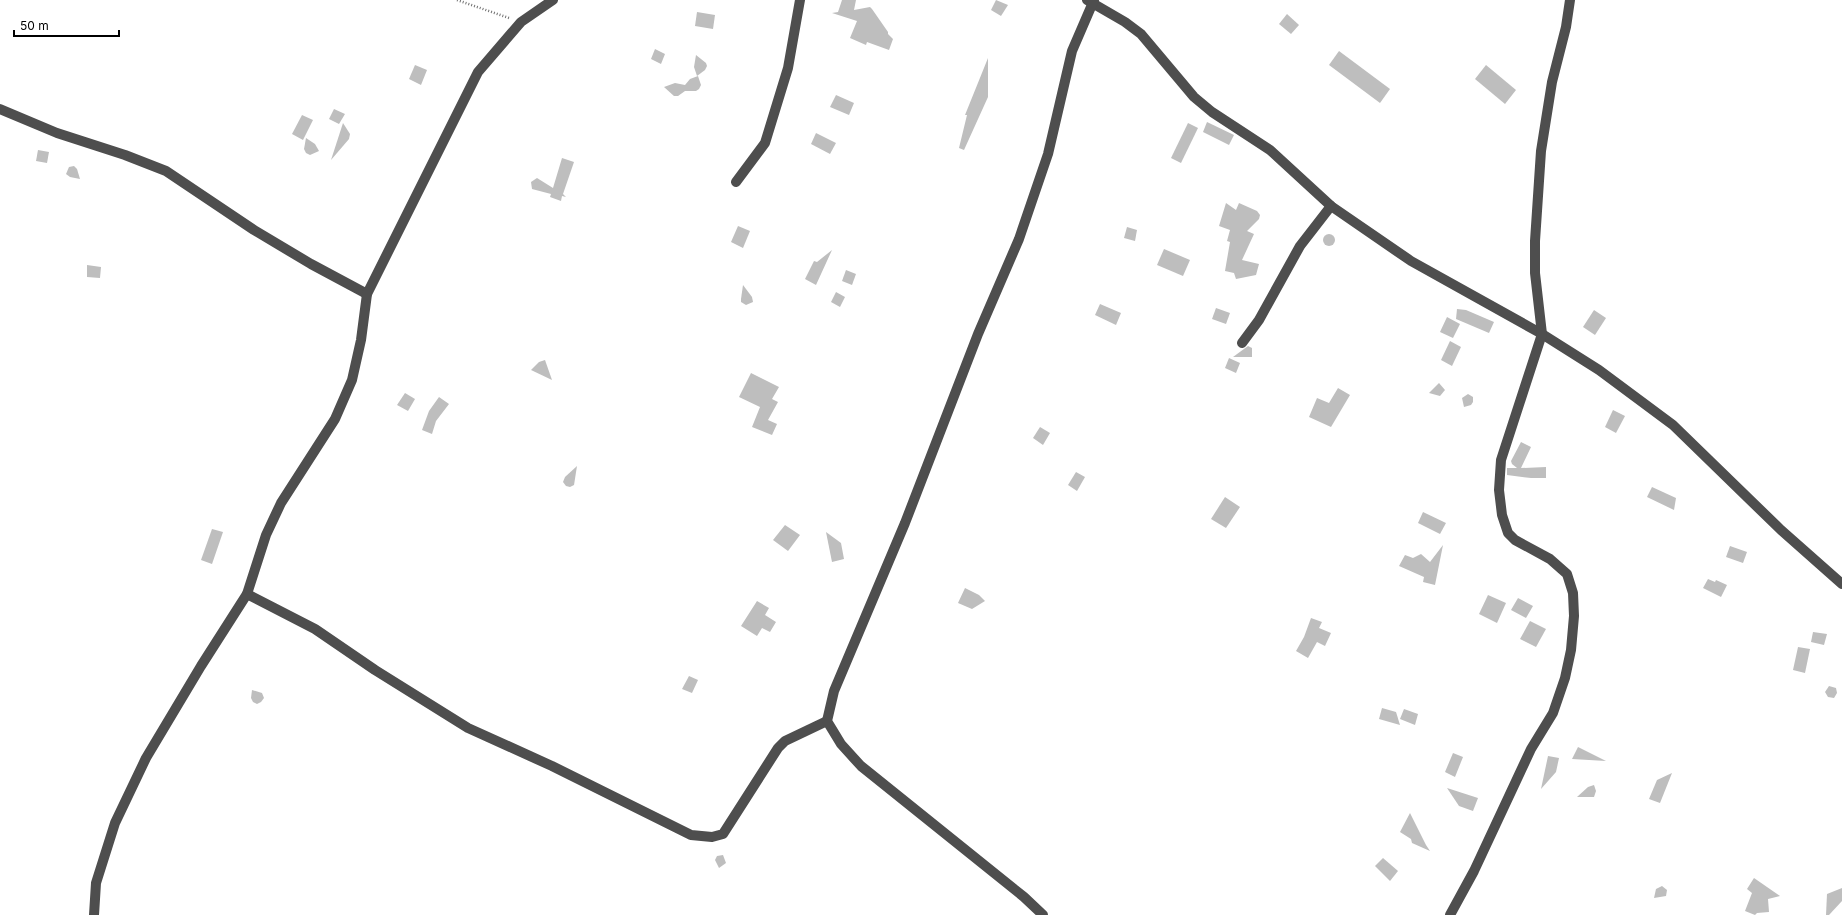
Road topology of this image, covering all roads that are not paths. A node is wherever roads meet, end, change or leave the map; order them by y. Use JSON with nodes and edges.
{"nodes":[{"id":1,"x":553,"y":0,"type":"edge"},
{"id":2,"x":800,"y":0,"type":"edge"},
{"id":3,"x":1570,"y":0,"type":"edge"},
{"id":4,"x":1091,"y":1,"type":"edge"},
{"id":5,"x":0,"y":109,"type":"edge"},
{"id":6,"x":736,"y":182,"type":"dead end"},
{"id":7,"x":1331,"y":206,"type":"junction"},
{"id":8,"x":367,"y":294,"type":"junction"},
{"id":9,"x":1542,"y":334,"type":"junction"},
{"id":10,"x":1242,"y":343,"type":"dead end"},
{"id":11,"x":1842,"y":584,"type":"edge"},
{"id":12,"x":247,"y":594,"type":"junction"},
{"id":13,"x":827,"y":721,"type":"junction"},
{"id":14,"x":94,"y":915,"type":"edge"},
{"id":15,"x":1043,"y":915,"type":"edge"},
{"id":16,"x":1450,"y":915,"type":"edge"}],
"edges":[{"from":1,"to":8,"type":"street"},
{"from":2,"to":6,"type":"street"},
{"from":3,"to":9,"type":"street"},
{"from":4,"to":7,"type":"street"},
{"from":4,"to":13,"type":"street"},
{"from":5,"to":8,"type":"street"},
{"from":7,"to":9,"type":"street"},
{"from":7,"to":10,"type":"street"},
{"from":8,"to":12,"type":"street"},
{"from":9,"to":11,"type":"street"},
{"from":9,"to":16,"type":"street"},
{"from":12,"to":13,"type":"street"},
{"from":12,"to":14,"type":"street"},
{"from":13,"to":15,"type":"street"}]}
